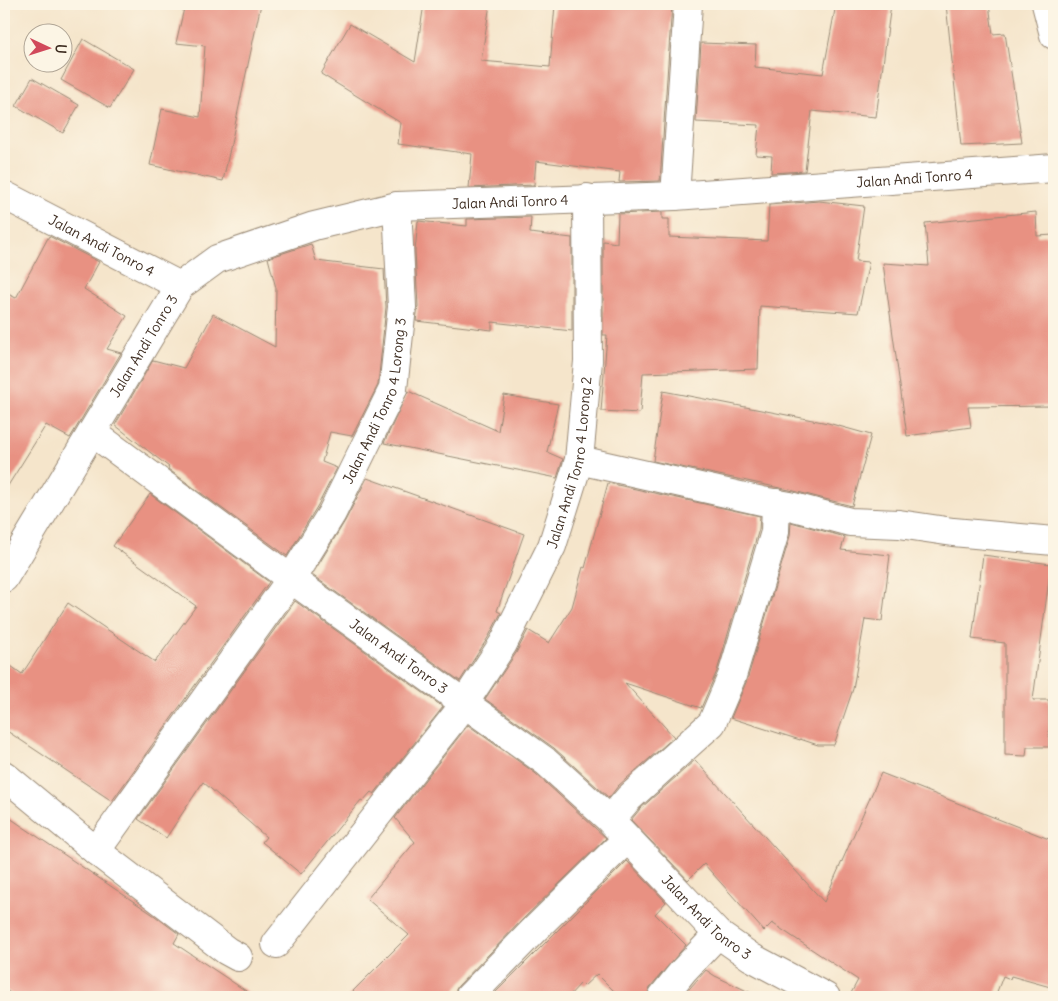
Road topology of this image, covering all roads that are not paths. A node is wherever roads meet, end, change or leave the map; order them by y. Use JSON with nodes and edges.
{"nodes":[{"id":1,"x":688,"y":4,"type":"edge"},
{"id":2,"x":1046,"y":4,"type":"edge"},
{"id":3,"x":1054,"y":35,"type":"edge"},
{"id":4,"x":1054,"y":168,"type":"edge"},
{"id":5,"x":4,"y":195,"type":"edge"},
{"id":6,"x":675,"y":196,"type":"junction"},
{"id":7,"x":588,"y":198,"type":"junction"},
{"id":8,"x":397,"y":206,"type":"junction"},
{"id":9,"x":180,"y":286,"type":"junction"},
{"id":10,"x":92,"y":432,"type":"junction"},
{"id":11,"x":579,"y":460,"type":"junction"},
{"id":12,"x":776,"y":503,"type":"junction"},
{"id":13,"x":1054,"y":541,"type":"edge"},
{"id":14,"x":4,"y":578,"type":"edge"},
{"id":15,"x":291,"y":579,"type":"junction"},
{"id":16,"x":464,"y":702,"type":"junction"},
{"id":17,"x":4,"y":775,"type":"edge"},
{"id":18,"x":619,"y":830,"type":"junction"},
{"id":19,"x":96,"y":851,"type":"junction"},
{"id":20,"x":718,"y":934,"type":"junction"},
{"id":21,"x":276,"y":944,"type":"dead end"},
{"id":22,"x":238,"y":957,"type":"dead end"},
{"id":23,"x":469,"y":997,"type":"edge"},
{"id":24,"x":662,"y":997,"type":"edge"},
{"id":25,"x":826,"y":997,"type":"edge"}],
"edges":[{"from":1,"to":6,"type":"street"},
{"from":2,"to":3,"type":"street"},
{"from":4,"to":6,"type":"street","name":"Jalan Andi Tonro 4"},
{"from":5,"to":9,"type":"street","name":"Jalan Andi Tonro 4"},
{"from":6,"to":7,"type":"street","name":"Jalan Andi Tonro 4"},
{"from":7,"to":8,"type":"street","name":"Jalan Andi Tonro 4"},
{"from":7,"to":11,"type":"street","name":"Jalan Andi Tonro 4 Lorong 2"},
{"from":8,"to":9,"type":"street","name":"Jalan Andi Tonro 4"},
{"from":8,"to":15,"type":"street","name":"Jalan Andi Tonro 4 Lorong 3"},
{"from":9,"to":10,"type":"street","name":"Jalan Andi Tonro 3"},
{"from":10,"to":14,"type":"street"},
{"from":10,"to":15,"type":"street","name":"Jalan Andi Tonro 3"},
{"from":11,"to":12,"type":"street"},
{"from":11,"to":16,"type":"street","name":"Jalan Andi Tonro 4 Lorong 2"},
{"from":12,"to":13,"type":"street"},
{"from":12,"to":18,"type":"street"},
{"from":15,"to":16,"type":"street","name":"Jalan Andi Tonro 3"},
{"from":15,"to":19,"type":"street","name":"Jalan Andi Tonro 4 Lorong 3"},
{"from":16,"to":18,"type":"street","name":"Jalan Andi Tonro 3"},
{"from":16,"to":21,"type":"street","name":"Jalan Andi Tonro 4 Lorong 2"},
{"from":17,"to":19,"type":"street"},
{"from":18,"to":20,"type":"street","name":"Jalan Andi Tonro 3"},
{"from":18,"to":23,"type":"street"},
{"from":19,"to":22,"type":"street"},
{"from":20,"to":24,"type":"street"},
{"from":20,"to":25,"type":"street","name":"Jalan Andi Tonro 3"}]}
